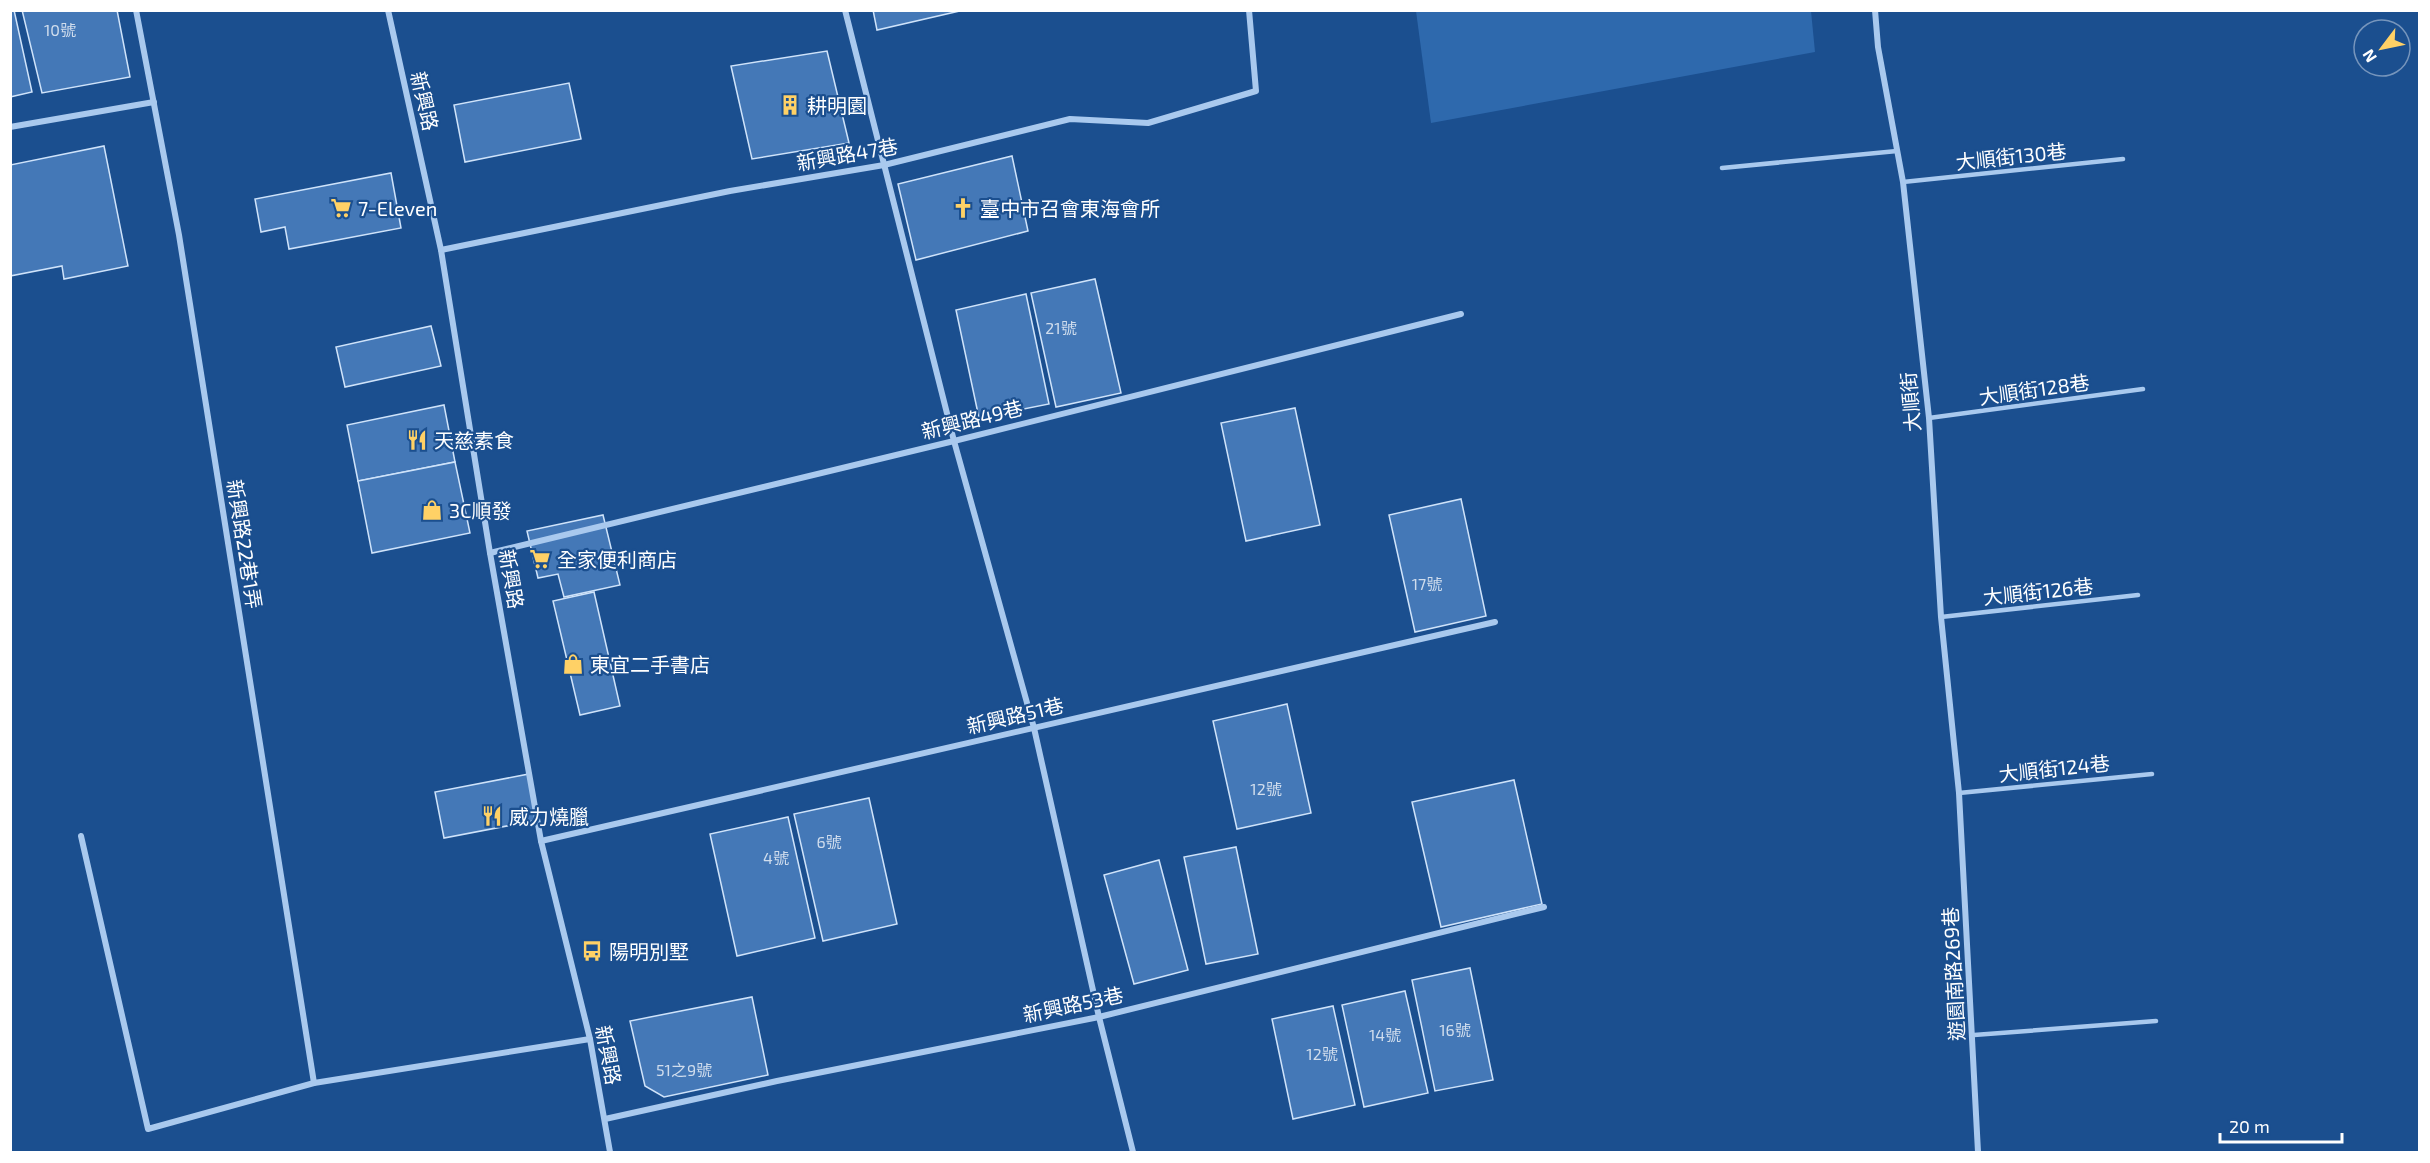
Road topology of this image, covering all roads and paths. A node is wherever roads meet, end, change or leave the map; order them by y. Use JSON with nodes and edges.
{"nodes":[{"id":1,"x":136,"y":10,"type":"edge"},
{"id":2,"x":388,"y":10,"type":"edge"},
{"id":3,"x":845,"y":10,"type":"edge"},
{"id":4,"x":1249,"y":10,"type":"edge"},
{"id":5,"x":1875,"y":10,"type":"edge"},
{"id":6,"x":154,"y":102,"type":"junction"},
{"id":7,"x":10,"y":127,"type":"edge"},
{"id":8,"x":1897,"y":151,"type":"junction"},
{"id":9,"x":2123,"y":159,"type":"dead end"},
{"id":10,"x":884,"y":165,"type":"junction"},
{"id":11,"x":1722,"y":168,"type":"dead end"},
{"id":12,"x":1903,"y":182,"type":"junction"},
{"id":13,"x":441,"y":250,"type":"junction"},
{"id":14,"x":1461,"y":314,"type":"dead end"},
{"id":15,"x":2144,"y":389,"type":"dead end"},
{"id":16,"x":1929,"y":418,"type":"junction"},
{"id":17,"x":954,"y":441,"type":"junction"},
{"id":18,"x":490,"y":553,"type":"junction"},
{"id":19,"x":2138,"y":595,"type":"dead end"},
{"id":20,"x":1941,"y":617,"type":"junction"},
{"id":21,"x":1495,"y":622,"type":"dead end"},
{"id":22,"x":1034,"y":728,"type":"junction"},
{"id":23,"x":2152,"y":774,"type":"dead end"},
{"id":24,"x":1959,"y":793,"type":"junction"},
{"id":25,"x":81,"y":836,"type":"dead end"},
{"id":26,"x":541,"y":841,"type":"junction"},
{"id":27,"x":1544,"y":907,"type":"dead end"},
{"id":28,"x":1099,"y":1017,"type":"junction"},
{"id":29,"x":2156,"y":1021,"type":"dead end"},
{"id":30,"x":1974,"y":1035,"type":"junction"},
{"id":31,"x":590,"y":1039,"type":"junction"},
{"id":32,"x":314,"y":1083,"type":"junction"},
{"id":33,"x":605,"y":1119,"type":"junction"},
{"id":34,"x":610,"y":1152,"type":"edge"},
{"id":35,"x":1133,"y":1152,"type":"edge"},
{"id":36,"x":1978,"y":1152,"type":"edge"}],
"edges":[{"from":1,"to":6,"type":"street","name":"新興路22巷1弄"},
{"from":2,"to":13,"type":"street","name":"新興路"},
{"from":3,"to":10,"type":"street"},
{"from":4,"to":10,"type":"street","name":"新興路47巷"},
{"from":5,"to":8,"type":"street","name":"大順街"},
{"from":6,"to":7,"type":"street"},
{"from":6,"to":32,"type":"street","name":"新興路22巷1弄"},
{"from":8,"to":11,"type":"lane"},
{"from":8,"to":12,"type":"street","name":"大順街"},
{"from":9,"to":12,"type":"lane","name":"大順街130巷"},
{"from":10,"to":13,"type":"street","name":"新興路47巷"},
{"from":10,"to":17,"type":"street"},
{"from":12,"to":16,"type":"street","name":"大順街"},
{"from":13,"to":18,"type":"street","name":"新興路"},
{"from":14,"to":17,"type":"street","name":"新興路49巷"},
{"from":15,"to":16,"type":"lane","name":"大順街128巷"},
{"from":16,"to":20,"type":"street","name":"大順街"},
{"from":17,"to":18,"type":"street","name":"新興路49巷"},
{"from":17,"to":22,"type":"street"},
{"from":18,"to":26,"type":"street","name":"新興路"},
{"from":19,"to":20,"type":"lane","name":"大順街126巷"},
{"from":20,"to":24,"type":"street","name":"大順街"},
{"from":21,"to":22,"type":"street","name":"新興路51巷"},
{"from":22,"to":26,"type":"street","name":"新興路51巷"},
{"from":22,"to":28,"type":"street"},
{"from":23,"to":24,"type":"lane","name":"大順街124巷"},
{"from":24,"to":30,"type":"street","name":"遊園南路269巷"},
{"from":25,"to":32,"type":"street"},
{"from":26,"to":31,"type":"street","name":"新興路"},
{"from":27,"to":28,"type":"street","name":"新興路53巷"},
{"from":28,"to":33,"type":"street","name":"新興路53巷"},
{"from":28,"to":35,"type":"street"},
{"from":29,"to":30,"type":"lane"},
{"from":30,"to":36,"type":"street","name":"遊園南路269巷"},
{"from":31,"to":32,"type":"street"},
{"from":31,"to":33,"type":"street","name":"新興路"},
{"from":33,"to":34,"type":"street","name":"新興路"}]}
